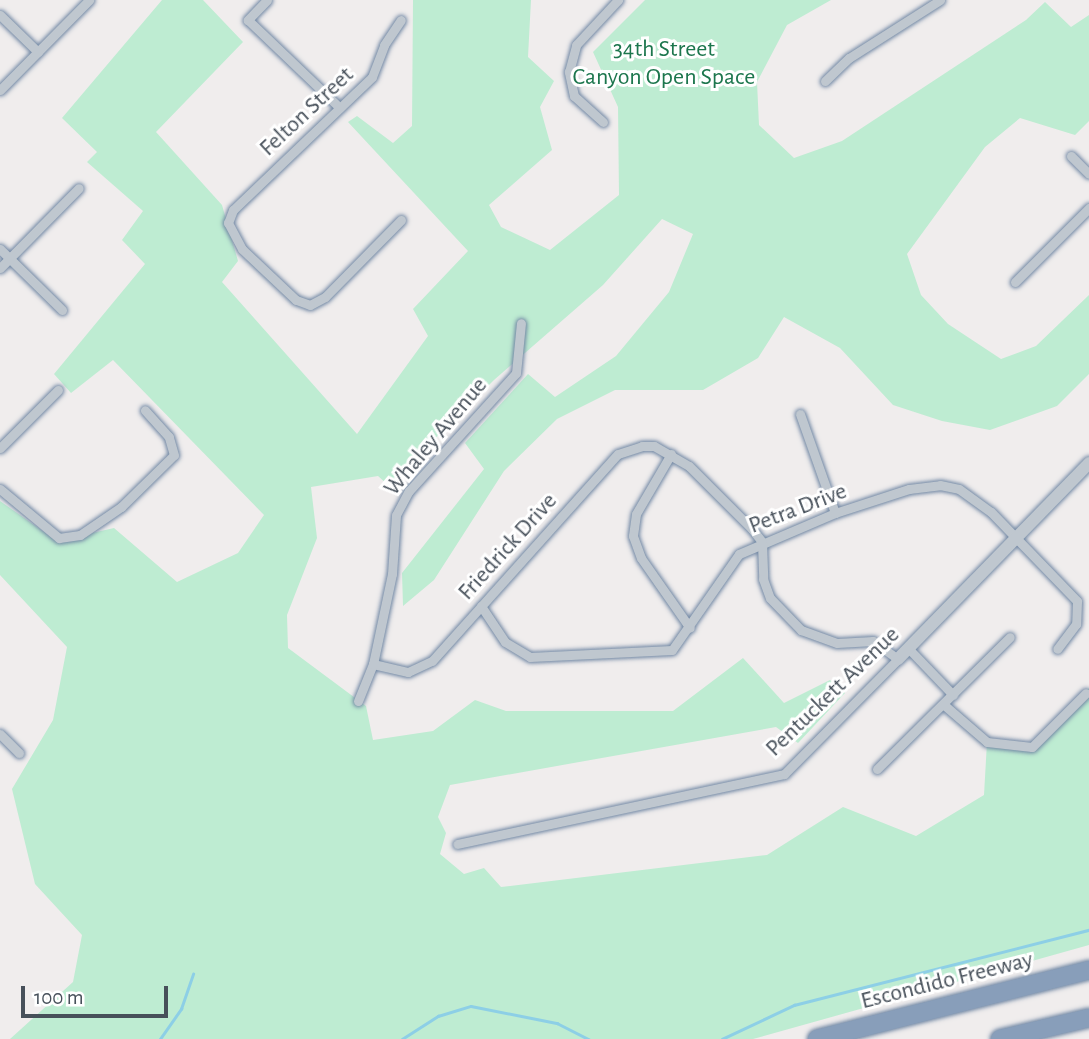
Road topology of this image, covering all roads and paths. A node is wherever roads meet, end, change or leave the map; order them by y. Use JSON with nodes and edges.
{"nodes":[{"id":1,"x":89,"y":0,"type":"edge"},
{"id":2,"x":267,"y":0,"type":"edge"},
{"id":3,"x":618,"y":0,"type":"edge"},
{"id":4,"x":940,"y":0,"type":"edge"},
{"id":5,"x":0,"y":15,"type":"edge"},
{"id":6,"x":401,"y":20,"type":"dead end"},
{"id":7,"x":38,"y":52,"type":"junction"},
{"id":8,"x":825,"y":81,"type":"dead end"},
{"id":9,"x":0,"y":90,"type":"edge"},
{"id":10,"x":338,"y":106,"type":"junction"},
{"id":11,"x":603,"y":122,"type":"dead end"},
{"id":12,"x":1071,"y":156,"type":"dead end"},
{"id":13,"x":1089,"y":174,"type":"edge"},
{"id":14,"x":79,"y":188,"type":"dead end"},
{"id":15,"x":1089,"y":208,"type":"edge"},
{"id":16,"x":401,"y":220,"type":"dead end"},
{"id":17,"x":0,"y":249,"type":"edge"},
{"id":18,"x":9,"y":259,"type":"junction"},
{"id":19,"x":0,"y":268,"type":"edge"},
{"id":20,"x":1015,"y":282,"type":"dead end"},
{"id":21,"x":62,"y":310,"type":"dead end"},
{"id":22,"x":521,"y":323,"type":"dead end"},
{"id":23,"x":58,"y":390,"type":"dead end"},
{"id":24,"x":145,"y":410,"type":"dead end"},
{"id":25,"x":800,"y":414,"type":"dead end"},
{"id":26,"x":0,"y":448,"type":"edge"},
{"id":27,"x":671,"y":454,"type":"junction"},
{"id":28,"x":1089,"y":463,"type":"edge"},
{"id":29,"x":0,"y":489,"type":"edge"},
{"id":30,"x":835,"y":513,"type":"junction"},
{"id":31,"x":1017,"y":538,"type":"junction"},
{"id":32,"x":762,"y":542,"type":"junction"},
{"id":33,"x":481,"y":606,"type":"junction"},
{"id":34,"x":690,"y":628,"type":"junction"},
{"id":35,"x":1010,"y":637,"type":"dead end"},
{"id":36,"x":908,"y":648,"type":"junction"},
{"id":37,"x":1057,"y":649,"type":"dead end"},
{"id":38,"x":898,"y":659,"type":"junction"},
{"id":39,"x":373,"y":664,"type":"junction"},
{"id":40,"x":1086,"y":693,"type":"dead end"},
{"id":41,"x":953,"y":695,"type":"junction"},
{"id":42,"x":358,"y":701,"type":"dead end"},
{"id":43,"x":943,"y":704,"type":"junction"},
{"id":44,"x":0,"y":734,"type":"edge"},
{"id":45,"x":19,"y":753,"type":"dead end"},
{"id":46,"x":877,"y":769,"type":"dead end"},
{"id":47,"x":457,"y":844,"type":"dead end"},
{"id":48,"x":1089,"y":970,"type":"edge"},
{"id":49,"x":1089,"y":1018,"type":"edge"},
{"id":50,"x":817,"y":1039,"type":"edge"},
{"id":51,"x":1000,"y":1039,"type":"edge"}],
"edges":[{"from":1,"to":7,"type":"street"},
{"from":2,"to":10,"type":"street"},
{"from":3,"to":11,"type":"street"},
{"from":4,"to":8,"type":"street"},
{"from":5,"to":7,"type":"street"},
{"from":6,"to":10,"type":"street","name":"Felton Street"},
{"from":7,"to":9,"type":"street"},
{"from":10,"to":16,"type":"street","name":"Felton Street"},
{"from":12,"to":13,"type":"street"},
{"from":14,"to":18,"type":"street"},
{"from":15,"to":20,"type":"street"},
{"from":17,"to":18,"type":"street"},
{"from":18,"to":19,"type":"street"},
{"from":18,"to":21,"type":"street"},
{"from":22,"to":39,"type":"street","name":"Whaley Avenue"},
{"from":23,"to":26,"type":"street"},
{"from":24,"to":29,"type":"street"},
{"from":25,"to":30,"type":"street"},
{"from":27,"to":32,"type":"street"},
{"from":27,"to":33,"type":"street","name":"Friedrick Drive"},
{"from":27,"to":34,"type":"street"},
{"from":28,"to":31,"type":"street","name":"Pentuckett Avenue"},
{"from":30,"to":31,"type":"street","name":"Petra Drive"},
{"from":30,"to":32,"type":"street","name":"Petra Drive"},
{"from":31,"to":36,"type":"street","name":"Pentuckett Avenue"},
{"from":31,"to":37,"type":"street","name":"Petra Drive"},
{"from":32,"to":34,"type":"street","name":"Petra Drive"},
{"from":32,"to":38,"type":"street"},
{"from":33,"to":34,"type":"street","name":"Petra Drive"},
{"from":33,"to":39,"type":"street","name":"Friedrick Drive"},
{"from":35,"to":41,"type":"street"},
{"from":36,"to":38,"type":"street","name":"Pentuckett Avenue"},
{"from":36,"to":41,"type":"street"},
{"from":38,"to":47,"type":"street","name":"Pentuckett Avenue"},
{"from":39,"to":42,"type":"street","name":"Whaley Avenue"},
{"from":40,"to":43,"type":"street"},
{"from":41,"to":43,"type":"street"},
{"from":43,"to":46,"type":"street"},
{"from":44,"to":45,"type":"street"},
{"from":48,"to":50,"type":"highway","name":"Escondido Freeway"},
{"from":49,"to":51,"type":"highway"}]}
